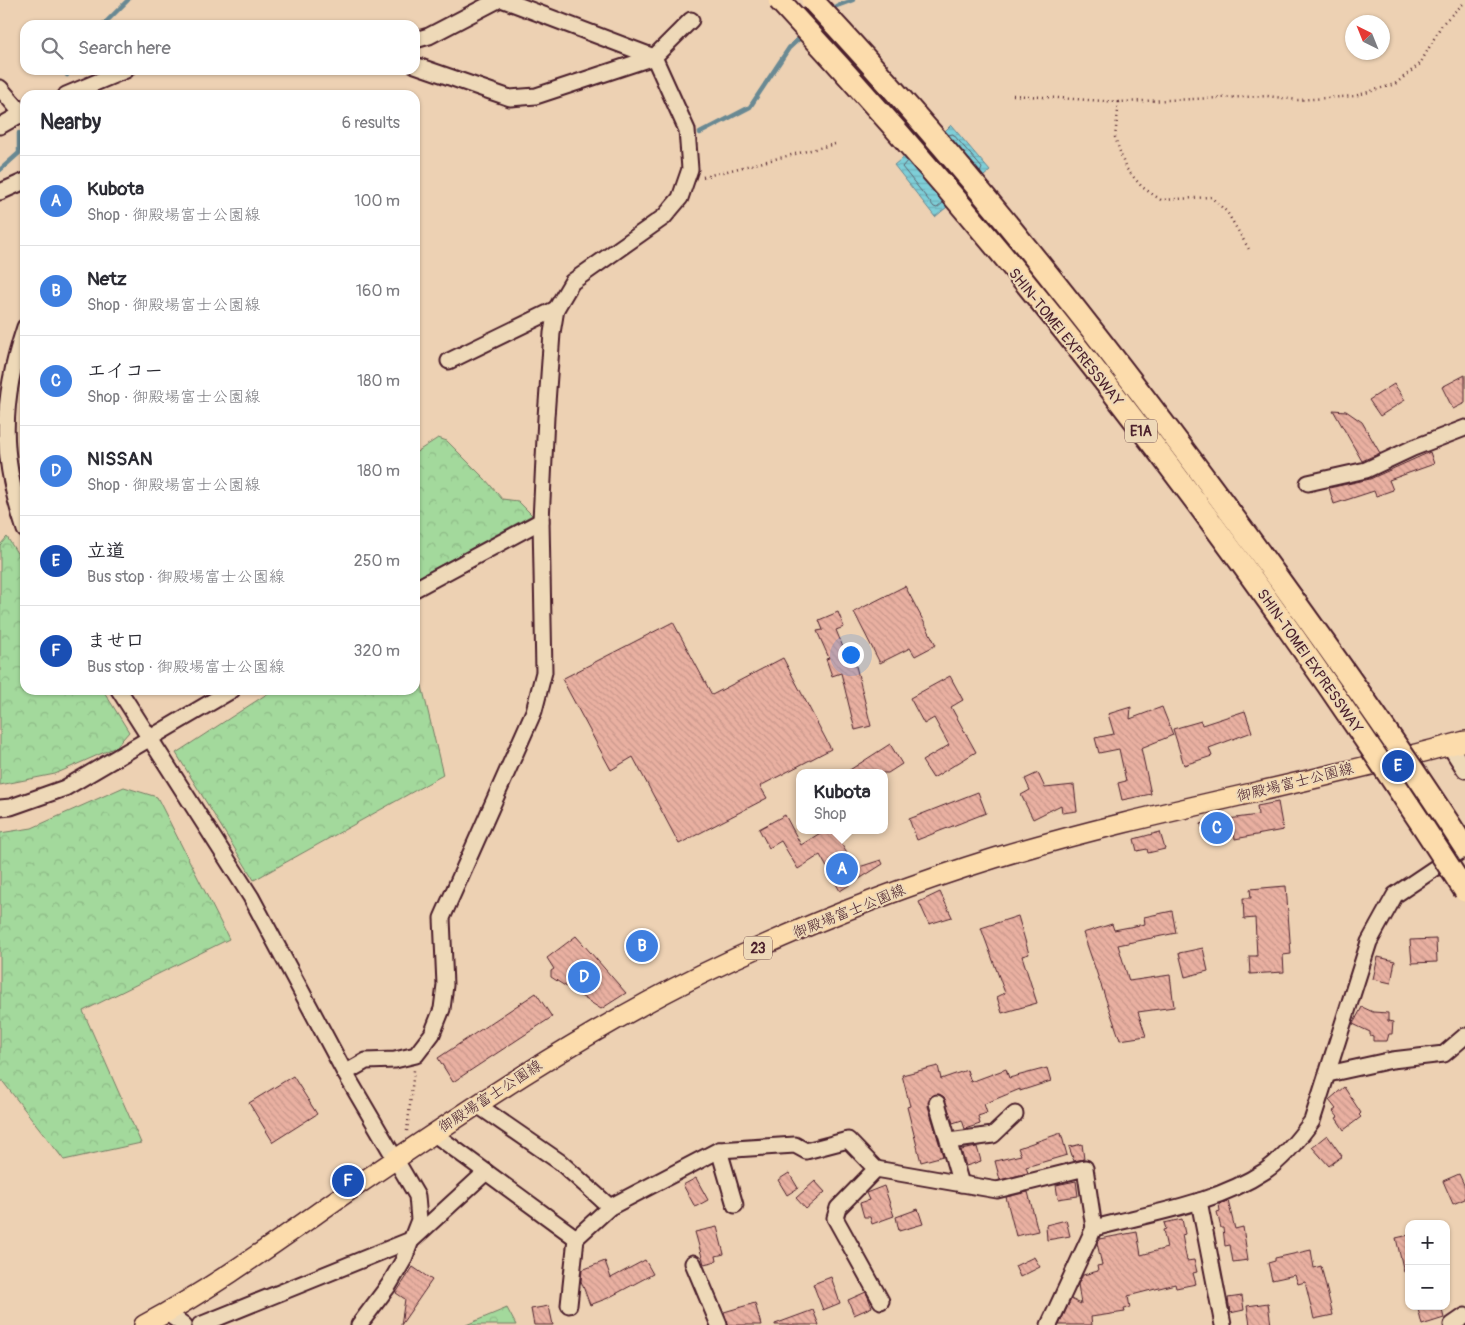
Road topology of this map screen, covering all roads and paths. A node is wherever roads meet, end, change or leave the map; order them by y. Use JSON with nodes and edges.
{"nodes":[{"id":1,"x":498,"y":0,"type":"edge"},
{"id":2,"x":504,"y":0,"type":"edge"},
{"id":3,"x":779,"y":0,"type":"edge"},
{"id":4,"x":812,"y":0,"type":"edge"},
{"id":5,"x":1465,"y":2,"type":"edge"},
{"id":6,"x":691,"y":20,"type":"dead end"},
{"id":7,"x":420,"y":39,"type":"edge"},
{"id":8,"x":654,"y":57,"type":"junction"},
{"id":9,"x":420,"y":67,"type":"edge"},
{"id":10,"x":114,"y":75,"type":"edge"},
{"id":11,"x":0,"y":88,"type":"edge"},
{"id":12,"x":78,"y":90,"type":"edge"},
{"id":13,"x":1013,"y":95,"type":"dead end"},
{"id":14,"x":1119,"y":102,"type":"junction"},
{"id":15,"x":20,"y":110,"type":"edge"},
{"id":16,"x":20,"y":116,"type":"edge"},
{"id":17,"x":0,"y":126,"type":"edge"},
{"id":18,"x":835,"y":144,"type":"dead end"},
{"id":19,"x":685,"y":181,"type":"junction"},
{"id":20,"x":20,"y":183,"type":"edge"},
{"id":21,"x":0,"y":192,"type":"edge"},
{"id":22,"x":1250,"y":251,"type":"dead end"},
{"id":23,"x":556,"y":309,"type":"junction"},
{"id":24,"x":20,"y":341,"type":"edge"},
{"id":25,"x":449,"y":361,"type":"dead end"},
{"id":26,"x":1465,"y":428,"type":"edge"},
{"id":27,"x":1308,"y":483,"type":"dead end"},
{"id":28,"x":20,"y":516,"type":"edge"},
{"id":29,"x":541,"y":520,"type":"junction"},
{"id":30,"x":420,"y":586,"type":"edge"},
{"id":31,"x":122,"y":695,"type":"edge"},
{"id":32,"x":224,"y":695,"type":"edge"},
{"id":33,"x":149,"y":739,"type":"junction"},
{"id":34,"x":1457,"y":743,"type":"edge"},
{"id":35,"x":1465,"y":770,"type":"edge"},
{"id":36,"x":0,"y":808,"type":"edge"},
{"id":37,"x":1465,"y":848,"type":"edge"},
{"id":38,"x":1465,"y":891,"type":"edge"},
{"id":39,"x":1465,"y":1036,"type":"edge"},
{"id":40,"x":416,"y":1055,"type":"junction"},
{"id":41,"x":345,"y":1073,"type":"junction"},
{"id":42,"x":1328,"y":1074,"type":"junction"},
{"id":43,"x":937,"y":1103,"type":"dead end"},
{"id":44,"x":476,"y":1104,"type":"junction"},
{"id":45,"x":1016,"y":1114,"type":"dead end"},
{"id":46,"x":433,"y":1133,"type":"junction"},
{"id":47,"x":949,"y":1141,"type":"junction"},
{"id":48,"x":726,"y":1149,"type":"junction"},
{"id":49,"x":401,"y":1156,"type":"junction"},
{"id":50,"x":876,"y":1169,"type":"junction"},
{"id":51,"x":486,"y":1172,"type":"junction"},
{"id":52,"x":961,"y":1184,"type":"junction"},
{"id":53,"x":1199,"y":1201,"type":"junction"},
{"id":54,"x":735,"y":1205,"type":"dead end"},
{"id":55,"x":610,"y":1207,"type":"junction"},
{"id":56,"x":1094,"y":1228,"type":"junction"},
{"id":57,"x":413,"y":1238,"type":"junction"},
{"id":58,"x":576,"y":1238,"type":"junction"},
{"id":59,"x":693,"y":1263,"type":"dead end"},
{"id":60,"x":881,"y":1301,"type":"dead end"},
{"id":61,"x":569,"y":1305,"type":"dead end"},
{"id":62,"x":167,"y":1313,"type":"junction"},
{"id":63,"x":1465,"y":1316,"type":"edge"},
{"id":64,"x":144,"y":1325,"type":"edge"},
{"id":65,"x":184,"y":1325,"type":"edge"},
{"id":66,"x":200,"y":1325,"type":"edge"},
{"id":67,"x":358,"y":1325,"type":"edge"},
{"id":68,"x":719,"y":1325,"type":"edge"},
{"id":69,"x":1049,"y":1325,"type":"edge"},
{"id":70,"x":1223,"y":1325,"type":"edge"},
{"id":71,"x":1452,"y":1325,"type":"edge"}],
"edges":[{"from":1,"to":7,"type":"street"},
{"from":2,"to":8,"type":"street"},
{"from":3,"to":38,"type":"highway","name":"SHIN-TOMEI EXPRESSWAY","number":"E1A","bridge":true},
{"from":4,"to":37,"type":"highway","name":"SHIN-TOMEI EXPRESSWAY","number":"E1A","bridge":true},
{"from":5,"to":14,"type":"path"},
{"from":6,"to":8,"type":"street"},
{"from":8,"to":9,"type":"street"},
{"from":8,"to":19,"type":"street"},
{"from":10,"to":12,"type":"street"},
{"from":11,"to":15,"type":"street"},
{"from":13,"to":14,"type":"path"},
{"from":14,"to":22,"type":"path"},
{"from":16,"to":17,"type":"street"},
{"from":18,"to":19,"type":"path"},
{"from":19,"to":23,"type":"street"},
{"from":20,"to":21,"type":"street"},
{"from":23,"to":25,"type":"street"},
{"from":23,"to":29,"type":"street"},
{"from":24,"to":28,"type":"street"},
{"from":26,"to":27,"type":"street"},
{"from":29,"to":30,"type":"street"},
{"from":29,"to":40,"type":"street"},
{"from":31,"to":33,"type":"street"},
{"from":32,"to":33,"type":"street"},
{"from":33,"to":36,"type":"street"},
{"from":33,"to":41,"type":"street"},
{"from":34,"to":35,"type":"street"},
{"from":34,"to":44,"type":"main road","name":"御殿場富士公園線","number":"23"},
{"from":37,"to":42,"type":"street"},
{"from":39,"to":42,"type":"street"},
{"from":40,"to":41,"type":"street"},
{"from":40,"to":49,"type":"path"},
{"from":41,"to":49,"type":"street"},
{"from":42,"to":53,"type":"street"},
{"from":43,"to":47,"type":"street"},
{"from":44,"to":46,"type":"main road","name":"御殿場富士公園線","number":"23"},
{"from":44,"to":55,"type":"street"},
{"from":45,"to":47,"type":"street"},
{"from":46,"to":49,"type":"main road","name":"御殿場富士公園線","number":"23"},
{"from":46,"to":51,"type":"street"},
{"from":47,"to":52,"type":"street"},
{"from":48,"to":50,"type":"street"},
{"from":48,"to":54,"type":"street"},
{"from":48,"to":55,"type":"street"},
{"from":49,"to":57,"type":"street"},
{"from":49,"to":62,"type":"main road","name":"御殿場富士公園線","number":"23"},
{"from":50,"to":52,"type":"street"},
{"from":50,"to":60,"type":"street"},
{"from":51,"to":57,"type":"street"},
{"from":51,"to":58,"type":"street"},
{"from":52,"to":56,"type":"street"},
{"from":53,"to":56,"type":"street"},
{"from":53,"to":70,"type":"street"},
{"from":55,"to":58,"type":"street"},
{"from":56,"to":69,"type":"street"},
{"from":57,"to":66,"type":"street"},
{"from":57,"to":67,"type":"street"},
{"from":58,"to":61,"type":"street"},
{"from":59,"to":68,"type":"street"},
{"from":62,"to":64,"type":"main road","name":"御殿場富士公園線","number":"23"},
{"from":62,"to":65,"type":"street"},
{"from":63,"to":71,"type":"street"}]}
